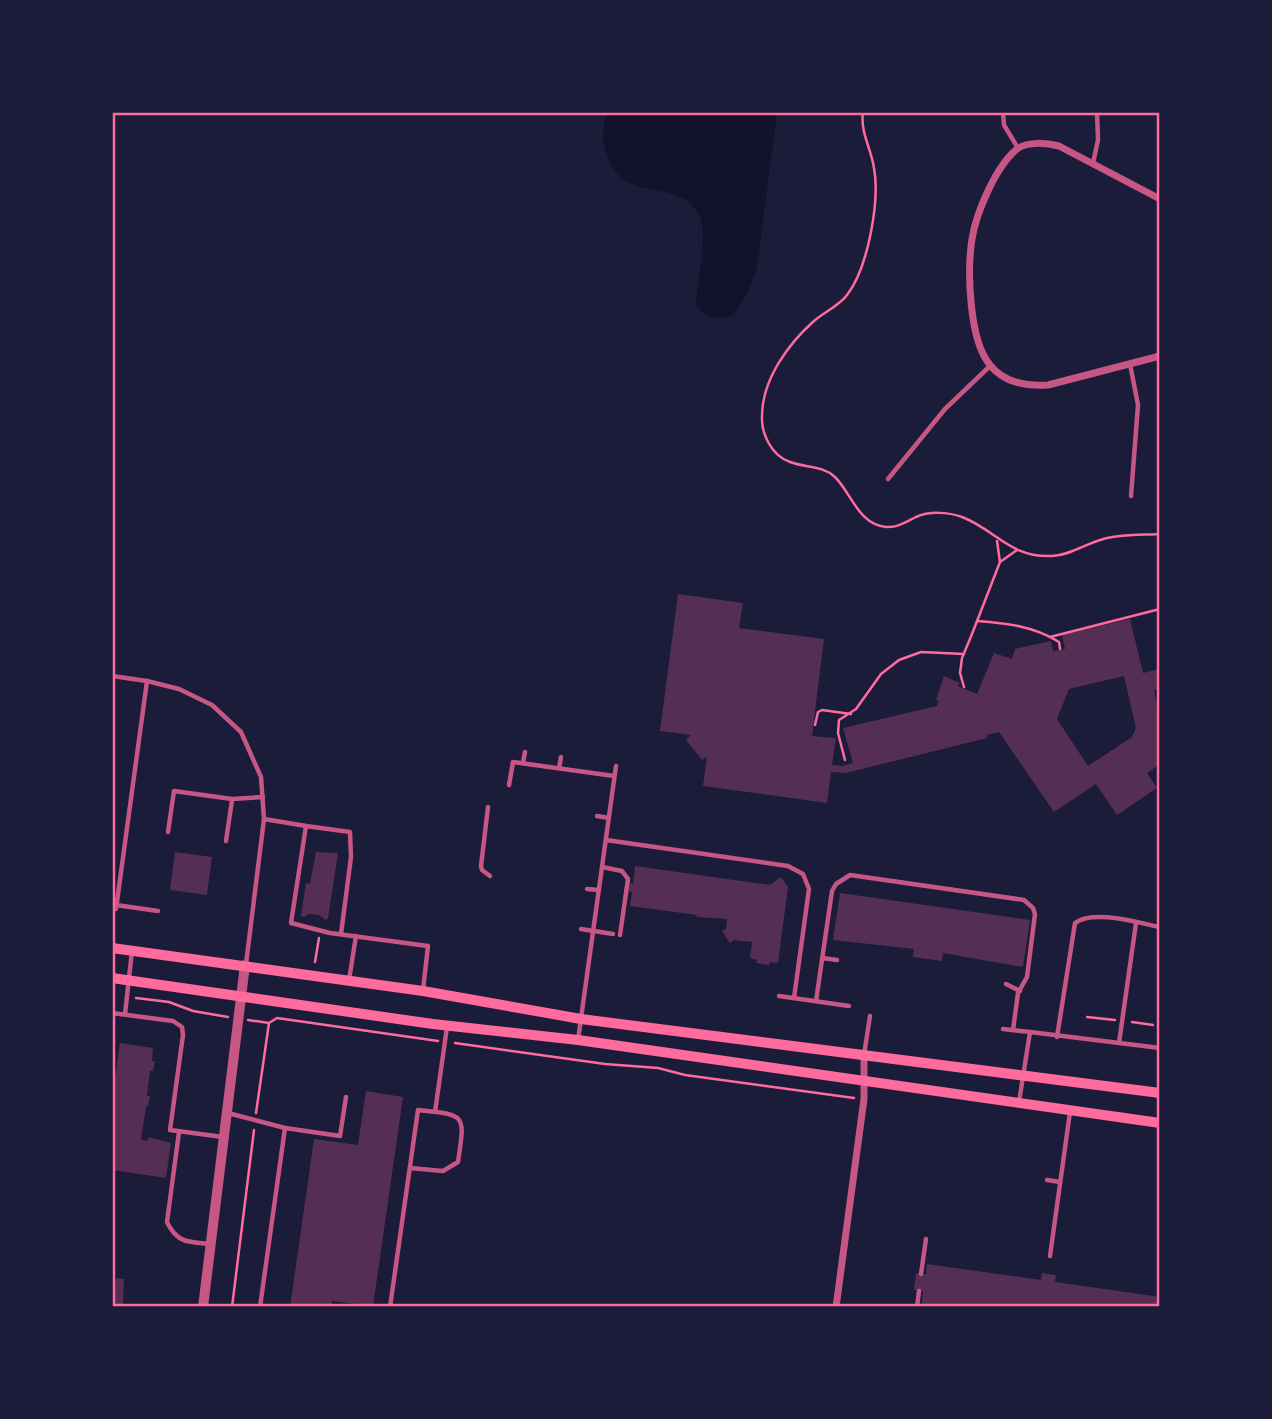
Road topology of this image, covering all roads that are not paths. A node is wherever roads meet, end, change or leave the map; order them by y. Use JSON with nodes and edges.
{"nodes":[{"id":1,"x":1003,"y":112,"type":"edge"},
{"id":2,"x":1097,"y":112,"type":"edge"},
{"id":3,"x":1018,"y":148,"type":"junction"},
{"id":4,"x":1093,"y":164,"type":"junction"},
{"id":5,"x":1160,"y":199,"type":"edge"},
{"id":6,"x":1160,"y":356,"type":"edge"},
{"id":7,"x":1130,"y":363,"type":"junction"},
{"id":8,"x":990,"y":366,"type":"junction"},
{"id":9,"x":888,"y":479,"type":"dead end"},
{"id":10,"x":1131,"y":496,"type":"dead end"},
{"id":11,"x":112,"y":676,"type":"edge"},
{"id":12,"x":147,"y":681,"type":"junction"},
{"id":13,"x":525,"y":752,"type":"dead end"},
{"id":14,"x":561,"y":757,"type":"dead end"},
{"id":15,"x":523,"y":763,"type":"junction"},
{"id":16,"x":616,"y":766,"type":"dead end"},
{"id":17,"x":559,"y":768,"type":"junction"},
{"id":18,"x":614,"y":776,"type":"junction"},
{"id":19,"x":509,"y":785,"type":"dead end"},
{"id":20,"x":263,"y":796,"type":"junction"},
{"id":21,"x":232,"y":799,"type":"junction"},
{"id":22,"x":488,"y":807,"type":"dead end"},
{"id":23,"x":597,"y":816,"type":"dead end"},
{"id":24,"x":609,"y":818,"type":"junction"},
{"id":25,"x":264,"y":819,"type":"junction"},
{"id":26,"x":306,"y":825,"type":"junction"},
{"id":27,"x":169,"y":832,"type":"dead end"},
{"id":28,"x":606,"y":840,"type":"junction"},
{"id":29,"x":226,"y":841,"type":"dead end"},
{"id":30,"x":602,"y":867,"type":"junction"},
{"id":31,"x":490,"y":876,"type":"dead end"},
{"id":32,"x":587,"y":889,"type":"dead end"},
{"id":33,"x":599,"y":890,"type":"junction"},
{"id":34,"x":114,"y":907,"type":"edge"},
{"id":35,"x":158,"y":911,"type":"dead end"},
{"id":36,"x":1136,"y":923,"type":"junction"},
{"id":37,"x":1160,"y":927,"type":"edge"},
{"id":38,"x":581,"y":929,"type":"dead end"},
{"id":39,"x":593,"y":931,"type":"junction"},
{"id":40,"x":341,"y":934,"type":"junction"},
{"id":41,"x":613,"y":934,"type":"dead end"},
{"id":42,"x":620,"y":935,"type":"dead end"},
{"id":43,"x":356,"y":936,"type":"junction"},
{"id":44,"x":112,"y":947,"type":"edge"},
{"id":45,"x":132,"y":950,"type":"junction"},
{"id":46,"x":822,"y":958,"type":"junction"},
{"id":47,"x":837,"y":960,"type":"dead end"},
{"id":48,"x":246,"y":965,"type":"junction"},
{"id":49,"x":112,"y":978,"type":"edge"},
{"id":50,"x":349,"y":980,"type":"junction"},
{"id":51,"x":128,"y":981,"type":"junction"},
{"id":52,"x":1006,"y":984,"type":"dead end"},
{"id":53,"x":1020,"y":990,"type":"junction"},
{"id":54,"x":423,"y":991,"type":"junction"},
{"id":55,"x":779,"y":996,"type":"dead end"},
{"id":56,"x":241,"y":998,"type":"junction"},
{"id":57,"x":794,"y":998,"type":"junction"},
{"id":58,"x":816,"y":1001,"type":"junction"},
{"id":59,"x":849,"y":1006,"type":"dead end"},
{"id":60,"x":112,"y":1013,"type":"edge"},
{"id":61,"x":125,"y":1014,"type":"junction"},
{"id":62,"x":870,"y":1016,"type":"dead end"},
{"id":63,"x":581,"y":1018,"type":"junction"},
{"id":64,"x":447,"y":1026,"type":"junction"},
{"id":65,"x":1003,"y":1029,"type":"dead end"},
{"id":66,"x":1013,"y":1030,"type":"junction"},
{"id":67,"x":1030,"y":1032,"type":"junction"},
{"id":68,"x":1057,"y":1037,"type":"junction"},
{"id":69,"x":578,"y":1041,"type":"junction"},
{"id":70,"x":1119,"y":1044,"type":"junction"},
{"id":71,"x":1160,"y":1048,"type":"edge"},
{"id":72,"x":864,"y":1056,"type":"junction"},
{"id":73,"x":1023,"y":1075,"type":"junction"},
{"id":74,"x":865,"y":1080,"type":"junction"},
{"id":75,"x":1160,"y":1093,"type":"edge"},
{"id":76,"x":346,"y":1097,"type":"dead end"},
{"id":77,"x":1019,"y":1104,"type":"junction"},
{"id":78,"x":227,"y":1112,"type":"junction"},
{"id":79,"x":435,"y":1112,"type":"junction"},
{"id":80,"x":1070,"y":1112,"type":"junction"},
{"id":81,"x":1160,"y":1123,"type":"edge"},
{"id":82,"x":285,"y":1128,"type":"junction"},
{"id":83,"x":179,"y":1132,"type":"junction"},
{"id":84,"x":224,"y":1137,"type":"junction"},
{"id":85,"x":410,"y":1168,"type":"junction"},
{"id":86,"x":1047,"y":1180,"type":"dead end"},
{"id":87,"x":1060,"y":1182,"type":"junction"},
{"id":88,"x":926,"y":1239,"type":"dead end"},
{"id":89,"x":211,"y":1244,"type":"junction"},
{"id":90,"x":1050,"y":1256,"type":"dead end"},
{"id":91,"x":921,"y":1274,"type":"dead end"},
{"id":92,"x":919,"y":1291,"type":"dead end"},
{"id":93,"x":203,"y":1307,"type":"edge"},
{"id":94,"x":260,"y":1307,"type":"edge"},
{"id":95,"x":390,"y":1307,"type":"edge"},
{"id":96,"x":836,"y":1307,"type":"edge"},
{"id":97,"x":917,"y":1307,"type":"edge"}],
"edges":[{"from":1,"to":3,"type":"lane"},
{"from":2,"to":4,"type":"lane"},
{"from":3,"to":4,"type":"street"},
{"from":3,"to":8,"type":"street"},
{"from":4,"to":5,"type":"street"},
{"from":6,"to":7,"type":"street"},
{"from":7,"to":8,"type":"street"},
{"from":7,"to":10,"type":"lane"},
{"from":8,"to":9,"type":"lane"},
{"from":11,"to":12,"type":"lane"},
{"from":12,"to":20,"type":"lane"},
{"from":12,"to":34,"type":"lane"},
{"from":13,"to":15,"type":"lane"},
{"from":14,"to":17,"type":"lane"},
{"from":15,"to":17,"type":"lane"},
{"from":15,"to":19,"type":"lane"},
{"from":16,"to":18,"type":"lane"},
{"from":17,"to":18,"type":"lane"},
{"from":18,"to":24,"type":"lane"},
{"from":20,"to":21,"type":"lane"},
{"from":20,"to":25,"type":"lane"},
{"from":21,"to":27,"type":"lane"},
{"from":21,"to":29,"type":"lane"},
{"from":22,"to":31,"type":"lane"},
{"from":23,"to":24,"type":"lane"},
{"from":24,"to":28,"type":"lane"},
{"from":25,"to":26,"type":"lane"},
{"from":25,"to":48,"type":"lane"},
{"from":26,"to":40,"type":"lane"},
{"from":26,"to":40,"type":"lane"},
{"from":28,"to":30,"type":"lane"},
{"from":28,"to":57,"type":"lane"},
{"from":30,"to":33,"type":"lane"},
{"from":30,"to":42,"type":"lane"},
{"from":32,"to":33,"type":"lane"},
{"from":33,"to":39,"type":"lane"},
{"from":34,"to":35,"type":"lane"},
{"from":36,"to":37,"type":"lane"},
{"from":36,"to":68,"type":"lane"},
{"from":36,"to":70,"type":"lane"},
{"from":38,"to":39,"type":"lane"},
{"from":39,"to":41,"type":"lane"},
{"from":39,"to":63,"type":"lane"},
{"from":40,"to":43,"type":"lane"},
{"from":43,"to":50,"type":"lane"},
{"from":43,"to":54,"type":"lane"},
{"from":44,"to":45,"type":"main road"},
{"from":45,"to":48,"type":"main road"},
{"from":45,"to":51,"type":"lane"},
{"from":46,"to":47,"type":"lane"},
{"from":46,"to":53,"type":"lane"},
{"from":46,"to":58,"type":"lane"},
{"from":48,"to":50,"type":"main road"},
{"from":48,"to":56,"type":"street"},
{"from":49,"to":51,"type":"main road"},
{"from":50,"to":54,"type":"main road"},
{"from":51,"to":56,"type":"main road"},
{"from":51,"to":61,"type":"lane"},
{"from":52,"to":53,"type":"lane"},
{"from":53,"to":66,"type":"lane"},
{"from":54,"to":63,"type":"main road"},
{"from":55,"to":57,"type":"lane"},
{"from":56,"to":64,"type":"main road"},
{"from":56,"to":78,"type":"street"},
{"from":57,"to":58,"type":"lane"},
{"from":58,"to":59,"type":"lane"},
{"from":60,"to":61,"type":"lane"},
{"from":61,"to":83,"type":"lane"},
{"from":62,"to":72,"type":"lane"},
{"from":63,"to":69,"type":"lane"},
{"from":63,"to":72,"type":"main road"},
{"from":64,"to":69,"type":"main road"},
{"from":64,"to":79,"type":"lane"},
{"from":65,"to":66,"type":"lane"},
{"from":66,"to":67,"type":"lane"},
{"from":67,"to":68,"type":"lane"},
{"from":67,"to":73,"type":"lane"},
{"from":68,"to":70,"type":"lane"},
{"from":69,"to":74,"type":"main road"},
{"from":70,"to":71,"type":"lane"},
{"from":72,"to":73,"type":"main road"},
{"from":72,"to":74,"type":"street"},
{"from":73,"to":75,"type":"main road"},
{"from":73,"to":77,"type":"lane"},
{"from":74,"to":77,"type":"main road"},
{"from":74,"to":96,"type":"street"},
{"from":76,"to":82,"type":"lane"},
{"from":77,"to":80,"type":"main road"},
{"from":78,"to":82,"type":"lane"},
{"from":78,"to":84,"type":"street"},
{"from":79,"to":85,"type":"lane"},
{"from":79,"to":85,"type":"lane"},
{"from":80,"to":81,"type":"main road"},
{"from":80,"to":87,"type":"lane"},
{"from":82,"to":94,"type":"lane"},
{"from":83,"to":84,"type":"lane"},
{"from":83,"to":89,"type":"lane"},
{"from":84,"to":89,"type":"street"},
{"from":85,"to":95,"type":"lane"},
{"from":86,"to":87,"type":"lane"},
{"from":87,"to":90,"type":"lane"},
{"from":88,"to":91,"type":"lane"},
{"from":89,"to":93,"type":"street"},
{"from":92,"to":97,"type":"lane"}]}
